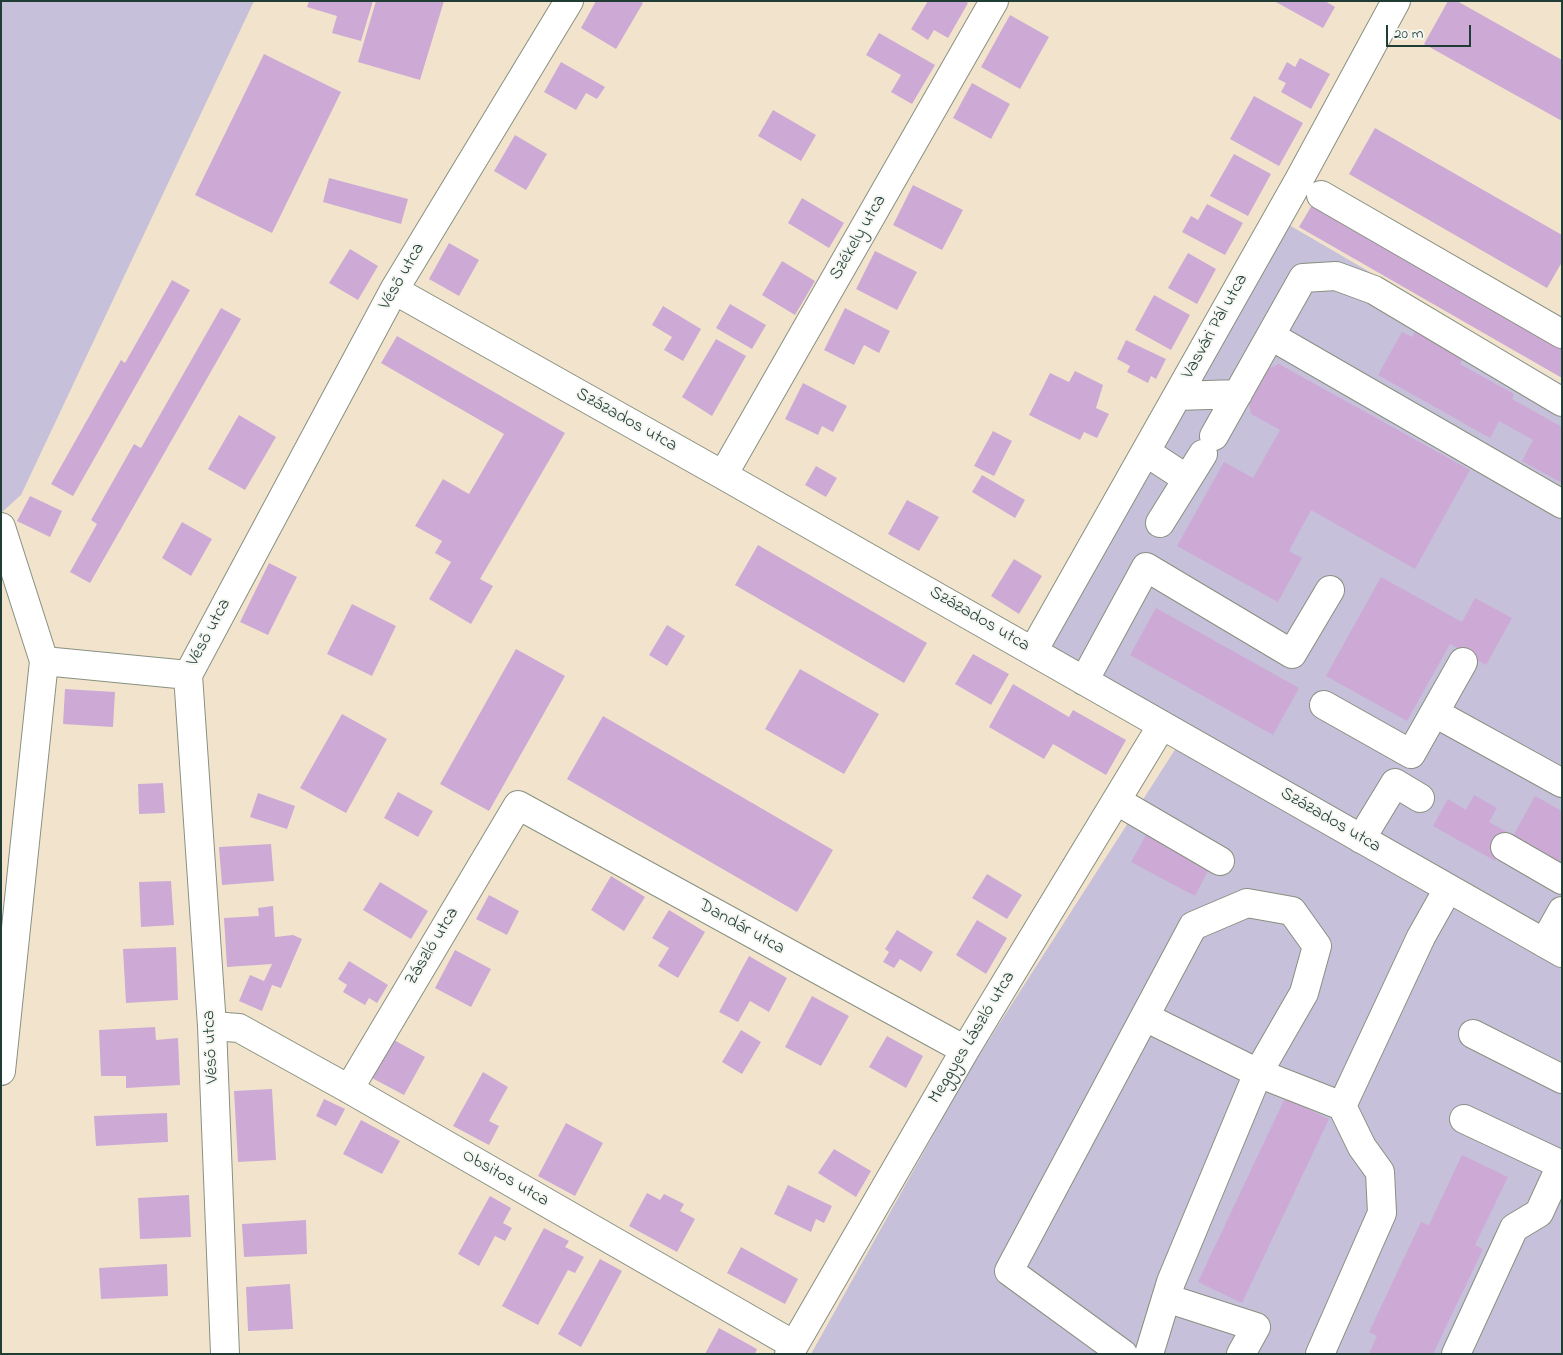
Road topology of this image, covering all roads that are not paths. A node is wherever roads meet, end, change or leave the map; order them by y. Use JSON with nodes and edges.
{"nodes":[{"id":1,"x":569,"y":1,"type":"edge"},
{"id":2,"x":994,"y":1,"type":"edge"},
{"id":3,"x":1396,"y":1,"type":"edge"},
{"id":4,"x":1321,"y":195,"type":"dead end"},
{"id":5,"x":394,"y":290,"type":"junction"},
{"id":6,"x":1562,"y":334,"type":"edge"},
{"id":7,"x":1270,"y":336,"type":"junction"},
{"id":8,"x":1238,"y":394,"type":"junction"},
{"id":9,"x":1177,"y":396,"type":"junction"},
{"id":10,"x":1562,"y":402,"type":"edge"},
{"id":11,"x":1146,"y":452,"type":"junction"},
{"id":12,"x":723,"y":476,"type":"junction"},
{"id":13,"x":1187,"y":479,"type":"junction"},
{"id":14,"x":1562,"y":504,"type":"edge"},
{"id":15,"x":1160,"y":523,"type":"dead end"},
{"id":16,"x":1,"y":527,"type":"edge"},
{"id":17,"x":1330,"y":590,"type":"dead end"},
{"id":18,"x":1033,"y":651,"type":"junction"},
{"id":19,"x":44,"y":661,"type":"junction"},
{"id":20,"x":1463,"y":662,"type":"dead end"},
{"id":21,"x":188,"y":675,"type":"junction"},
{"id":22,"x":1084,"y":681,"type":"junction"},
{"id":23,"x":1324,"y":705,"type":"dead end"},
{"id":24,"x":1434,"y":713,"type":"junction"},
{"id":25,"x":1162,"y":725,"type":"junction"},
{"id":26,"x":1562,"y":783,"type":"edge"},
{"id":27,"x":1420,"y":798,"type":"dead end"},
{"id":28,"x":1117,"y":802,"type":"junction"},
{"id":29,"x":518,"y":805,"type":"joint"},
{"id":30,"x":1361,"y":839,"type":"junction"},
{"id":31,"x":1505,"y":847,"type":"dead end"},
{"id":32,"x":1220,"y":861,"type":"dead end"},
{"id":33,"x":1562,"y":880,"type":"edge"},
{"id":34,"x":1448,"y":889,"type":"junction"},
{"id":35,"x":1562,"y":911,"type":"edge"},
{"id":36,"x":1553,"y":948,"type":"edge"},
{"id":37,"x":1144,"y":1017,"type":"junction"},
{"id":38,"x":212,"y":1026,"type":"junction"},
{"id":39,"x":1473,"y":1034,"type":"dead end"},
{"id":40,"x":965,"y":1050,"type":"junction"},
{"id":41,"x":1,"y":1071,"type":"edge"},
{"id":42,"x":1258,"y":1073,"type":"junction"},
{"id":43,"x":1562,"y":1079,"type":"edge"},
{"id":44,"x":349,"y":1089,"type":"junction"},
{"id":45,"x":1342,"y":1106,"type":"junction"},
{"id":46,"x":1464,"y":1119,"type":"dead end"},
{"id":47,"x":1561,"y":1165,"type":"edge"},
{"id":48,"x":1166,"y":1298,"type":"junction"},
{"id":49,"x":792,"y":1349,"type":"edge"},
{"id":50,"x":225,"y":1354,"type":"edge"},
{"id":51,"x":1123,"y":1354,"type":"edge"},
{"id":52,"x":1149,"y":1354,"type":"edge"},
{"id":53,"x":1241,"y":1354,"type":"edge"},
{"id":54,"x":1320,"y":1354,"type":"edge"},
{"id":55,"x":1456,"y":1354,"type":"edge"}],
"edges":[{"from":1,"to":5,"type":"street","name":"Véső utca"},
{"from":2,"to":12,"type":"street","name":"Székely utca"},
{"from":3,"to":9,"type":"street","name":"Vasvári Pál utca"},
{"from":4,"to":6,"type":"street"},
{"from":5,"to":12,"type":"street","name":"Százados utca"},
{"from":5,"to":21,"type":"street","name":"Véső utca"},
{"from":7,"to":8,"type":"street"},
{"from":7,"to":10,"type":"street"},
{"from":7,"to":14,"type":"street"},
{"from":8,"to":9,"type":"street"},
{"from":8,"to":13,"type":"street"},
{"from":9,"to":11,"type":"street","name":"Vasvári Pál utca"},
{"from":11,"to":13,"type":"street"},
{"from":11,"to":18,"type":"street","name":"Vasvári Pál utca"},
{"from":12,"to":18,"type":"street","name":"Százados utca"},
{"from":13,"to":15,"type":"street"},
{"from":16,"to":19,"type":"street"},
{"from":17,"to":22,"type":"street"},
{"from":18,"to":22,"type":"street","name":"Százados utca"},
{"from":19,"to":21,"type":"street"},
{"from":19,"to":41,"type":"street"},
{"from":20,"to":24,"type":"street"},
{"from":21,"to":38,"type":"street","name":"Véső utca"},
{"from":22,"to":25,"type":"street","name":"Százados utca"},
{"from":23,"to":24,"type":"street"},
{"from":24,"to":26,"type":"street"},
{"from":25,"to":28,"type":"street","name":"Meggyes László utca"},
{"from":25,"to":30,"type":"street","name":"Százados utca"},
{"from":27,"to":30,"type":"street"},
{"from":28,"to":32,"type":"street"},
{"from":28,"to":40,"type":"street","name":"Meggyes László utca"},
{"from":29,"to":40,"type":"street","name":"Dandár utca"},
{"from":29,"to":44,"type":"street","name":"Zászló utca"},
{"from":30,"to":34,"type":"street","name":"Százados utca"},
{"from":31,"to":33,"type":"street"},
{"from":34,"to":36,"type":"street","name":"Százados utca"},
{"from":34,"to":45,"type":"street"},
{"from":35,"to":36,"type":"street"},
{"from":37,"to":42,"type":"street"},
{"from":37,"to":42,"type":"street"},
{"from":37,"to":51,"type":"street"},
{"from":38,"to":44,"type":"street","name":"Obsitos utca"},
{"from":38,"to":50,"type":"street","name":"Véső utca"},
{"from":39,"to":43,"type":"street"},
{"from":40,"to":49,"type":"street","name":"Meggyes László utca"},
{"from":42,"to":45,"type":"street"},
{"from":42,"to":48,"type":"street"},
{"from":44,"to":49,"type":"street","name":"Obsitos utca"},
{"from":45,"to":54,"type":"street"},
{"from":46,"to":47,"type":"street"},
{"from":47,"to":55,"type":"street"},
{"from":48,"to":52,"type":"street"},
{"from":48,"to":53,"type":"street"}]}
